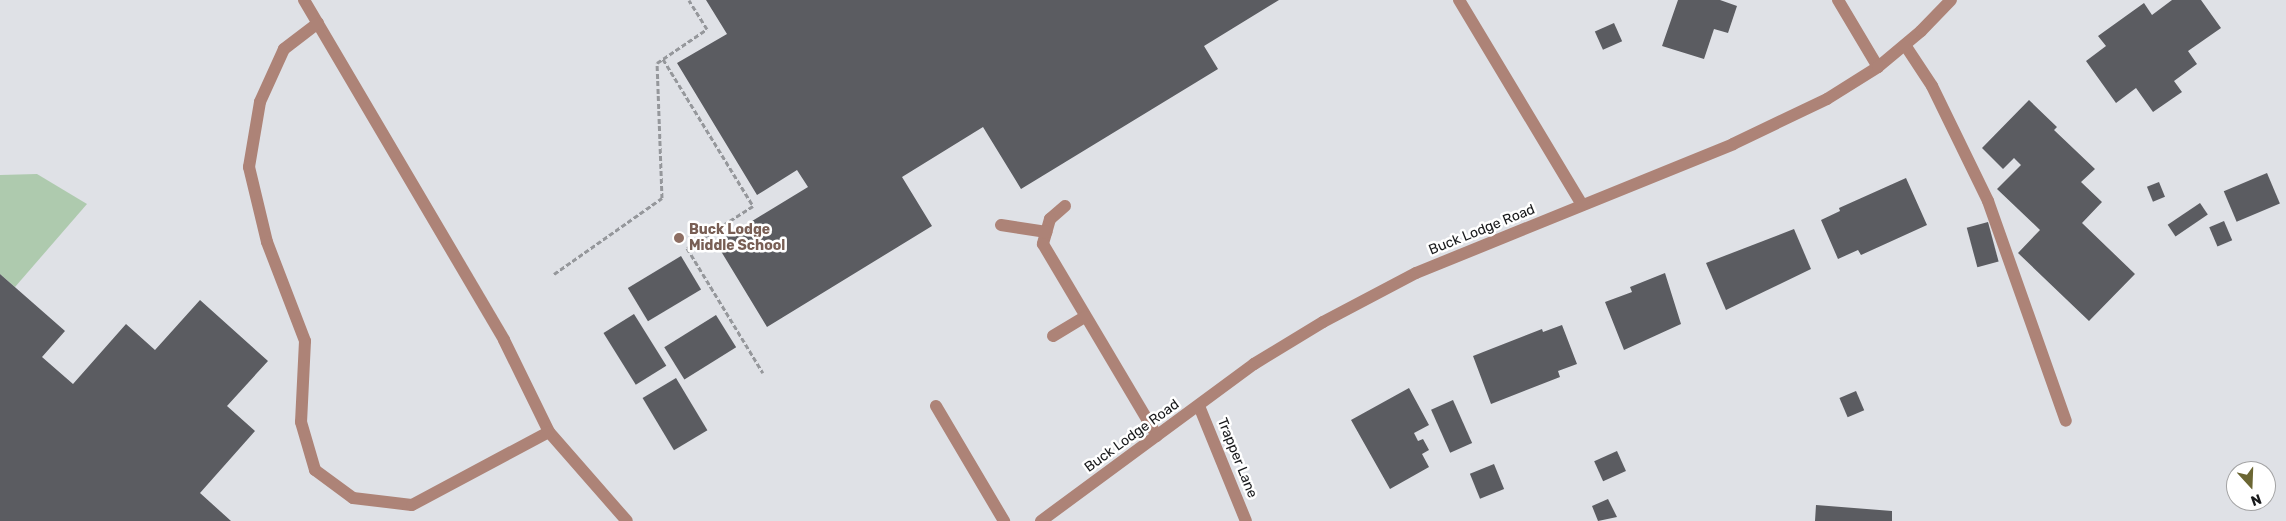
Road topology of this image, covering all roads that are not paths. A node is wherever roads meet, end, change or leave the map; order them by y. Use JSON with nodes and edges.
{"nodes":[{"id":1,"x":304,"y":0,"type":"edge"},
{"id":2,"x":1459,"y":0,"type":"edge"},
{"id":3,"x":1838,"y":0,"type":"edge"},
{"id":4,"x":1951,"y":0,"type":"edge"},
{"id":5,"x":318,"y":23,"type":"junction"},
{"id":6,"x":1905,"y":45,"type":"junction"},
{"id":7,"x":1878,"y":67,"type":"junction"},
{"id":8,"x":1065,"y":206,"type":"dead end"},
{"id":9,"x":1582,"y":206,"type":"junction"},
{"id":10,"x":1001,"y":225,"type":"dead end"},
{"id":11,"x":1046,"y":232,"type":"junction"},
{"id":12,"x":1085,"y":317,"type":"junction"},
{"id":13,"x":1053,"y":336,"type":"dead end"},
{"id":14,"x":936,"y":406,"type":"dead end"},
{"id":15,"x":1200,"y":406,"type":"junction"},
{"id":16,"x":2066,"y":421,"type":"dead end"},
{"id":17,"x":549,"y":432,"type":"junction"},
{"id":18,"x":1158,"y":436,"type":"junction"},
{"id":19,"x":627,"y":521,"type":"edge"},
{"id":20,"x":1004,"y":521,"type":"edge"},
{"id":21,"x":1041,"y":521,"type":"edge"},
{"id":22,"x":1246,"y":521,"type":"edge"}],
"edges":[{"from":1,"to":5,"type":"street"},
{"from":2,"to":9,"type":"street"},
{"from":3,"to":7,"type":"street"},
{"from":4,"to":6,"type":"street","name":"Buck Lodge Road"},
{"from":5,"to":17,"type":"street"},
{"from":5,"to":17,"type":"street"},
{"from":6,"to":7,"type":"street","name":"Buck Lodge Road"},
{"from":6,"to":16,"type":"street"},
{"from":7,"to":9,"type":"street","name":"Buck Lodge Road"},
{"from":8,"to":11,"type":"street"},
{"from":9,"to":15,"type":"street","name":"Buck Lodge Road"},
{"from":10,"to":11,"type":"street"},
{"from":11,"to":12,"type":"street"},
{"from":12,"to":13,"type":"street"},
{"from":12,"to":18,"type":"street"},
{"from":14,"to":20,"type":"street"},
{"from":15,"to":18,"type":"street","name":"Buck Lodge Road"},
{"from":15,"to":22,"type":"street","name":"Trapper Lane"},
{"from":17,"to":19,"type":"street"},
{"from":18,"to":21,"type":"street","name":"Buck Lodge Road"}]}
